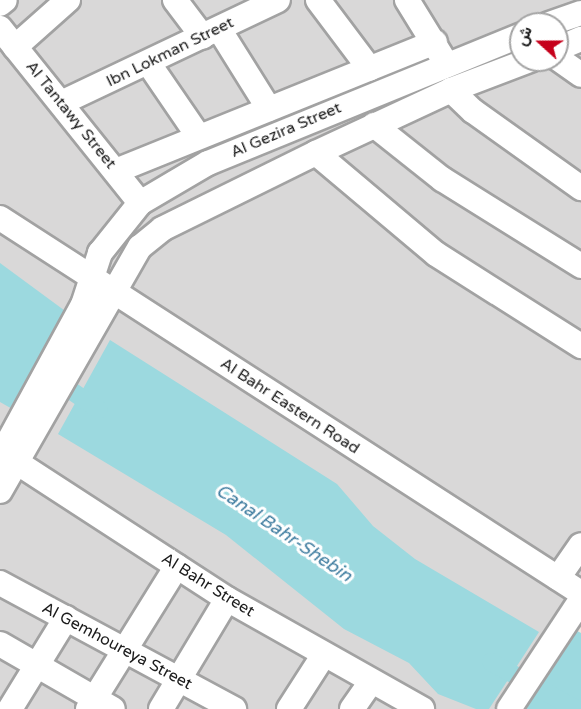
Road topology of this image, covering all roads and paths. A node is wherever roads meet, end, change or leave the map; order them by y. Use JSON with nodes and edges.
{"nodes":[{"id":1,"x":5,"y":0,"type":"edge"},
{"id":2,"x":68,"y":0,"type":"edge"},
{"id":3,"x":176,"y":0,"type":"edge"},
{"id":4,"x":278,"y":0,"type":"edge"},
{"id":5,"x":318,"y":0,"type":"edge"},
{"id":6,"x":407,"y":0,"type":"edge"},
{"id":7,"x":0,"y":4,"type":"edge"},
{"id":8,"x":0,"y":28,"type":"edge"},
{"id":9,"x":211,"y":33,"type":"junction"},
{"id":10,"x":509,"y":37,"type":"edge"},
{"id":11,"x":15,"y":47,"type":"junction"},
{"id":12,"x":440,"y":53,"type":"junction"},
{"id":13,"x":149,"y":64,"type":"junction"},
{"id":14,"x":509,"y":68,"type":"edge"},
{"id":15,"x":370,"y":69,"type":"junction"},
{"id":16,"x":451,"y":90,"type":"junction"},
{"id":17,"x":61,"y":103,"type":"junction"},
{"id":18,"x":269,"y":109,"type":"junction"},
{"id":19,"x":374,"y":125,"type":"junction"},
{"id":20,"x":200,"y":137,"type":"junction"},
{"id":21,"x":316,"y":153,"type":"junction"},
{"id":22,"x":116,"y":171,"type":"junction"},
{"id":23,"x":581,"y":188,"type":"edge"},
{"id":24,"x":140,"y":203,"type":"junction"},
{"id":25,"x":0,"y":218,"type":"edge"},
{"id":26,"x":581,"y":266,"type":"edge"},
{"id":27,"x":91,"y":277,"type":"junction"},
{"id":28,"x":100,"y":304,"type":"junction"},
{"id":29,"x":581,"y":346,"type":"edge"},
{"id":30,"x":5,"y":456,"type":"edge"},
{"id":31,"x":0,"y":491,"type":"edge"},
{"id":32,"x":581,"y":545,"type":"edge"},
{"id":33,"x":177,"y":566,"type":"junction"},
{"id":34,"x":558,"y":578,"type":"junction"},
{"id":35,"x":0,"y":583,"type":"edge"},
{"id":36,"x":581,"y":593,"type":"edge"},
{"id":37,"x":227,"y":598,"type":"junction"},
{"id":38,"x":581,"y":600,"type":"edge"},
{"id":39,"x":66,"y":618,"type":"junction"},
{"id":40,"x":0,"y":644,"type":"edge"},
{"id":41,"x":125,"y":650,"type":"junction"},
{"id":42,"x":323,"y":656,"type":"junction"},
{"id":43,"x":37,"y":665,"type":"junction"},
{"id":44,"x":179,"y":679,"type":"junction"},
{"id":45,"x":371,"y":682,"type":"junction"},
{"id":46,"x":99,"y":706,"type":"edge"},
{"id":47,"x":10,"y":709,"type":"edge"},
{"id":48,"x":161,"y":709,"type":"edge"},
{"id":49,"x":234,"y":709,"type":"edge"},
{"id":50,"x":289,"y":709,"type":"edge"},
{"id":51,"x":352,"y":709,"type":"edge"},
{"id":52,"x":421,"y":709,"type":"edge"},
{"id":53,"x":509,"y":709,"type":"edge"}],
"edges":[{"from":1,"to":7,"type":"street"},
{"from":2,"to":11,"type":"street"},
{"from":3,"to":9,"type":"street"},
{"from":4,"to":9,"type":"street","name":"Ibn Lokman Street"},
{"from":5,"to":15,"type":"street"},
{"from":6,"to":12,"type":"street"},
{"from":8,"to":11,"type":"street","name":"Al Tantawy Street"},
{"from":9,"to":13,"type":"street","name":"Ibn Lokman Street"},
{"from":9,"to":18,"type":"street"},
{"from":10,"to":12,"type":"street","name":"Al Gezira Street"},
{"from":11,"to":17,"type":"street","name":"Al Tantawy Street"},
{"from":12,"to":15,"type":"street","name":"Al Gezira Street"},
{"from":12,"to":24,"type":"street","name":"Al Gezira Street"},
{"from":13,"to":17,"type":"street","name":"Ibn Lokman Street"},
{"from":13,"to":20,"type":"street"},
{"from":14,"to":16,"type":"street","name":"Al Gezira Street"},
{"from":15,"to":18,"type":"street","name":"Al Gezira Street"},
{"from":16,"to":19,"type":"street","name":"Al Gezira Street"},
{"from":16,"to":23,"type":"street"},
{"from":17,"to":22,"type":"street","name":"Al Tantawy Street"},
{"from":18,"to":20,"type":"street","name":"Al Gezira Street"},
{"from":19,"to":21,"type":"street","name":"Al Gezira Street"},
{"from":19,"to":26,"type":"street"},
{"from":20,"to":22,"type":"street","name":"Al Gezira Street"},
{"from":21,"to":28,"type":"street","name":"Al Gezira Street"},
{"from":21,"to":29,"type":"street"},
{"from":22,"to":24,"type":"street","name":"Al Tantawy Street"},
{"from":24,"to":27,"type":"street","name":"Al Gezira Street"},
{"from":25,"to":27,"type":"street","name":"Al Bahr Eastern Road"},
{"from":27,"to":28,"type":"street","name":"Al Bahr Eastern Road"},
{"from":28,"to":30,"type":"street","name":"Al Gezira Street"},
{"from":28,"to":34,"type":"street","name":"Al Bahr Eastern Road"},
{"from":30,"to":31,"type":"street","name":"Al Gezira Street"},
{"from":30,"to":33,"type":"street","name":"Al Bahr Street"},
{"from":32,"to":34,"type":"street"},
{"from":33,"to":37,"type":"street","name":"Al Bahr Street"},
{"from":33,"to":41,"type":"street"},
{"from":34,"to":36,"type":"street","name":"Al Bahr Eastern Road"},
{"from":35,"to":39,"type":"street","name":"Al Gemhoureya Street"},
{"from":37,"to":42,"type":"street","name":"Al Bahr Street"},
{"from":37,"to":44,"type":"street"},
{"from":38,"to":53,"type":"street"},
{"from":39,"to":41,"type":"street","name":"Al Gemhoureya Street"},
{"from":39,"to":43,"type":"street"},
{"from":40,"to":43,"type":"street"},
{"from":41,"to":44,"type":"street","name":"Al Gemhoureya Street"},
{"from":41,"to":46,"type":"street"},
{"from":42,"to":45,"type":"street","name":"Al Bahr Street"},
{"from":42,"to":50,"type":"street"},
{"from":43,"to":46,"type":"street"},
{"from":43,"to":47,"type":"street"},
{"from":44,"to":48,"type":"street"},
{"from":44,"to":49,"type":"street","name":"Al Gemhoureya Street"},
{"from":45,"to":51,"type":"street"},
{"from":45,"to":52,"type":"street","name":"Al Bahr Street"}]}
